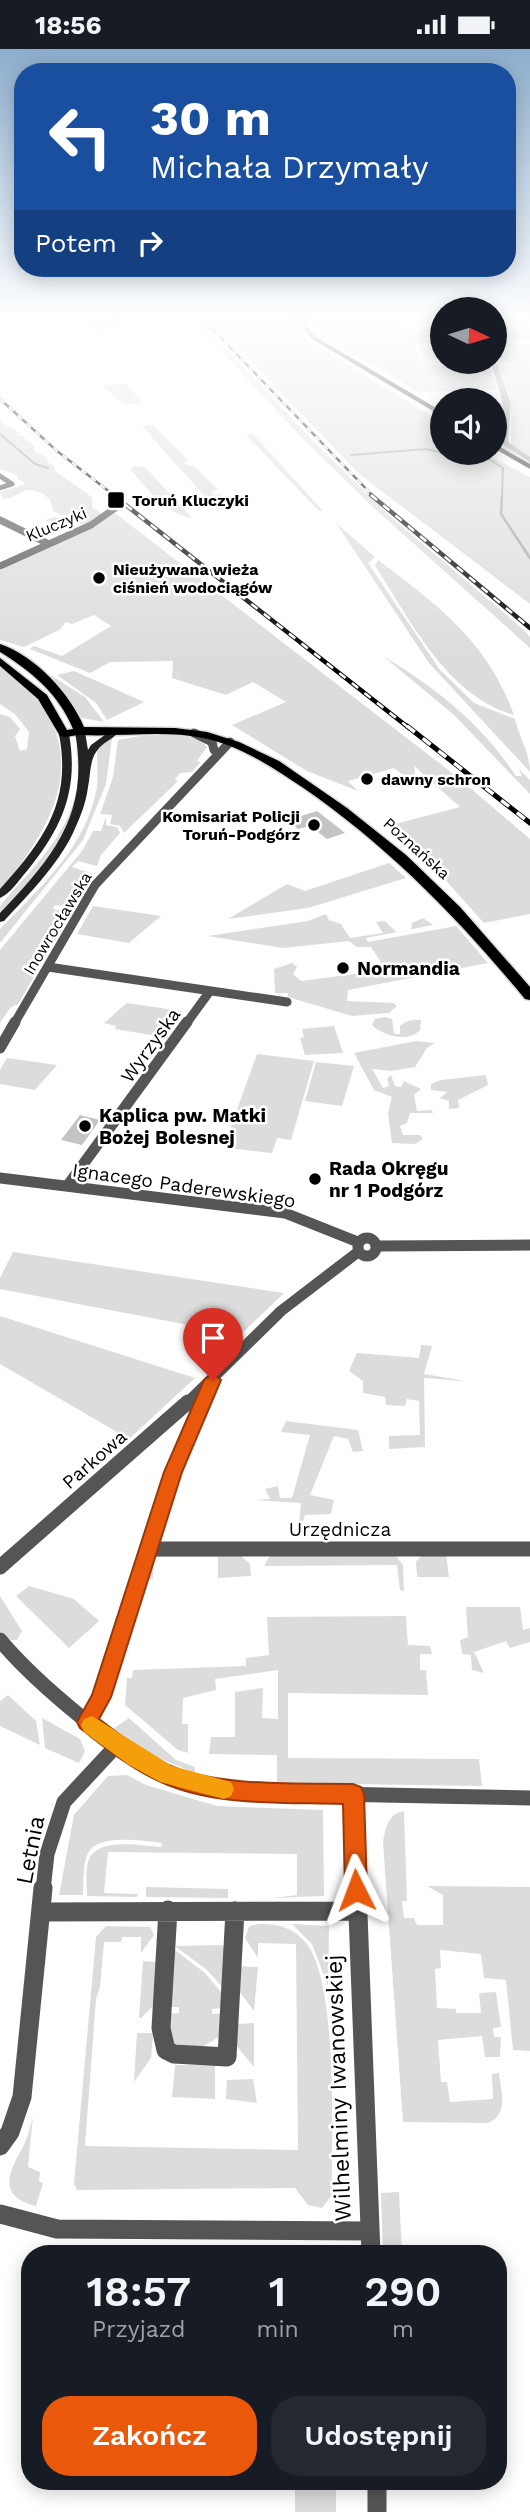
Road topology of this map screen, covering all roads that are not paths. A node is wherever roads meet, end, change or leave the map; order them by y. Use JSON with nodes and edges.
{"nodes":[{"id":1,"x":507,"y":453,"type":"edge"},
{"id":2,"x":530,"y":467,"type":"edge"},
{"id":3,"x":0,"y":476,"type":"edge"},
{"id":4,"x":0,"y":488,"type":"edge"},
{"id":5,"x":121,"y":504,"type":"dead end"},
{"id":6,"x":0,"y":520,"type":"edge"},
{"id":7,"x":47,"y":543,"type":"junction"},
{"id":8,"x":0,"y":566,"type":"edge"},
{"id":9,"x":0,"y":647,"type":"edge"},
{"id":10,"x":0,"y":660,"type":"edge"},
{"id":11,"x":72,"y":714,"type":"junction"},
{"id":12,"x":110,"y":729,"type":"junction"},
{"id":13,"x":80,"y":732,"type":"junction"},
{"id":14,"x":194,"y":732,"type":"junction"},
{"id":15,"x":64,"y":733,"type":"junction"},
{"id":16,"x":233,"y":740,"type":"junction"},
{"id":17,"x":254,"y":752,"type":"junction"},
{"id":18,"x":213,"y":755,"type":"junction"},
{"id":19,"x":87,"y":765,"type":"junction"},
{"id":20,"x":0,"y":895,"type":"edge"},
{"id":21,"x":0,"y":919,"type":"edge"},
{"id":22,"x":48,"y":967,"type":"junction"},
{"id":23,"x":210,"y":992,"type":"junction"},
{"id":24,"x":530,"y":996,"type":"edge"},
{"id":25,"x":287,"y":1002,"type":"dead end"},
{"id":26,"x":0,"y":1048,"type":"edge"},
{"id":27,"x":0,"y":1178,"type":"edge"},
{"id":28,"x":68,"y":1185,"type":"junction"},
{"id":29,"x":530,"y":1245,"type":"edge"},
{"id":30,"x":377,"y":1246,"type":"joint"},
{"id":31,"x":358,"y":1247,"type":"junction"},
{"id":32,"x":213,"y":1380,"type":"junction"},
{"id":33,"x":150,"y":1549,"type":"junction"},
{"id":34,"x":530,"y":1549,"type":"edge"},
{"id":35,"x":0,"y":1567,"type":"edge"},
{"id":36,"x":0,"y":1640,"type":"edge"},
{"id":37,"x":7,"y":1655,"type":"edge"},
{"id":38,"x":87,"y":1722,"type":"junction"},
{"id":39,"x":117,"y":1745,"type":"junction"},
{"id":40,"x":353,"y":1794,"type":"junction"},
{"id":41,"x":530,"y":1798,"type":"edge"},
{"id":42,"x":168,"y":1910,"type":"junction"},
{"id":43,"x":235,"y":1911,"type":"junction"},
{"id":44,"x":357,"y":1911,"type":"junction"},
{"id":45,"x":42,"y":1912,"type":"junction"},
{"id":46,"x":0,"y":2146,"type":"edge"},
{"id":47,"x":0,"y":2214,"type":"edge"},
{"id":48,"x":370,"y":2231,"type":"junction"},
{"id":49,"x":371,"y":2245,"type":"edge"},
{"id":50,"x":377,"y":2490,"type":"edge"},
{"id":51,"x":377,"y":2512,"type":"edge"}],
"edges":[{"from":1,"to":2,"type":"main road"},
{"from":3,"to":4,"type":"street"},
{"from":5,"to":7,"type":"street","name":"Kluczyki"},
{"from":6,"to":7,"type":"street"},
{"from":7,"to":8,"type":"street","name":"Kluczyki"},
{"from":9,"to":11,"type":"main road"},
{"from":10,"to":15,"type":"main road"},
{"from":11,"to":12,"type":"main road","name":"Poznańska"},
{"from":11,"to":13,"type":"main road"},
{"from":12,"to":13,"type":"main road","name":"Poznańska"},
{"from":12,"to":14,"type":"main road","name":"Poznańska"},
{"from":12,"to":16,"type":"main road","name":"Poznańska"},
{"from":12,"to":19,"type":"main road"},
{"from":13,"to":15,"type":"main road","name":"Poznańska"},
{"from":13,"to":19,"type":"main road"},
{"from":14,"to":16,"type":"main road","name":"Poznańska"},
{"from":14,"to":18,"type":"street"},
{"from":15,"to":20,"type":"main road"},
{"from":16,"to":17,"type":"main road","name":"Poznańska"},
{"from":16,"to":18,"type":"street"},
{"from":17,"to":18,"type":"street"},
{"from":17,"to":24,"type":"main road","name":"Poznańska"},
{"from":18,"to":22,"type":"street","name":"Inowrocławska"},
{"from":19,"to":21,"type":"main road"},
{"from":22,"to":23,"type":"street"},
{"from":22,"to":26,"type":"street","name":"Inowrocławska"},
{"from":23,"to":25,"type":"street"},
{"from":23,"to":28,"type":"street","name":"Wyrzyska"},
{"from":27,"to":28,"type":"street","name":"Ignacego Paderewskiego"},
{"from":28,"to":31,"type":"street","name":"Ignacego Paderewskiego"},
{"from":29,"to":30,"type":"street"},
{"from":30,"to":31,"type":"street","name":"Ignacego Paderewskiego"},
{"from":31,"to":32,"type":"street","name":"Parkowa"},
{"from":32,"to":33,"type":"street","name":"Parkowa"},
{"from":32,"to":35,"type":"street","name":"Parkowa"},
{"from":33,"to":34,"type":"street","name":"Urzędnicza"},
{"from":33,"to":38,"type":"street","name":"Parkowa"},
{"from":36,"to":37,"type":"street"},
{"from":37,"to":38,"type":"street"},
{"from":38,"to":39,"type":"street"},
{"from":39,"to":40,"type":"street"},
{"from":39,"to":45,"type":"street","name":"Letnia"},
{"from":40,"to":41,"type":"street"},
{"from":40,"to":44,"type":"street","name":"Wilhelminy Iwanowskiej"},
{"from":42,"to":43,"type":"street"},
{"from":42,"to":43,"type":"street"},
{"from":42,"to":45,"type":"street"},
{"from":43,"to":44,"type":"street"},
{"from":44,"to":48,"type":"street","name":"Wilhelminy Iwanowskiej"},
{"from":45,"to":46,"type":"street","name":"Letnia"},
{"from":47,"to":48,"type":"street"},
{"from":48,"to":49,"type":"street","name":"Wilhelminy Iwanowskiej"},
{"from":50,"to":51,"type":"street"}]}
